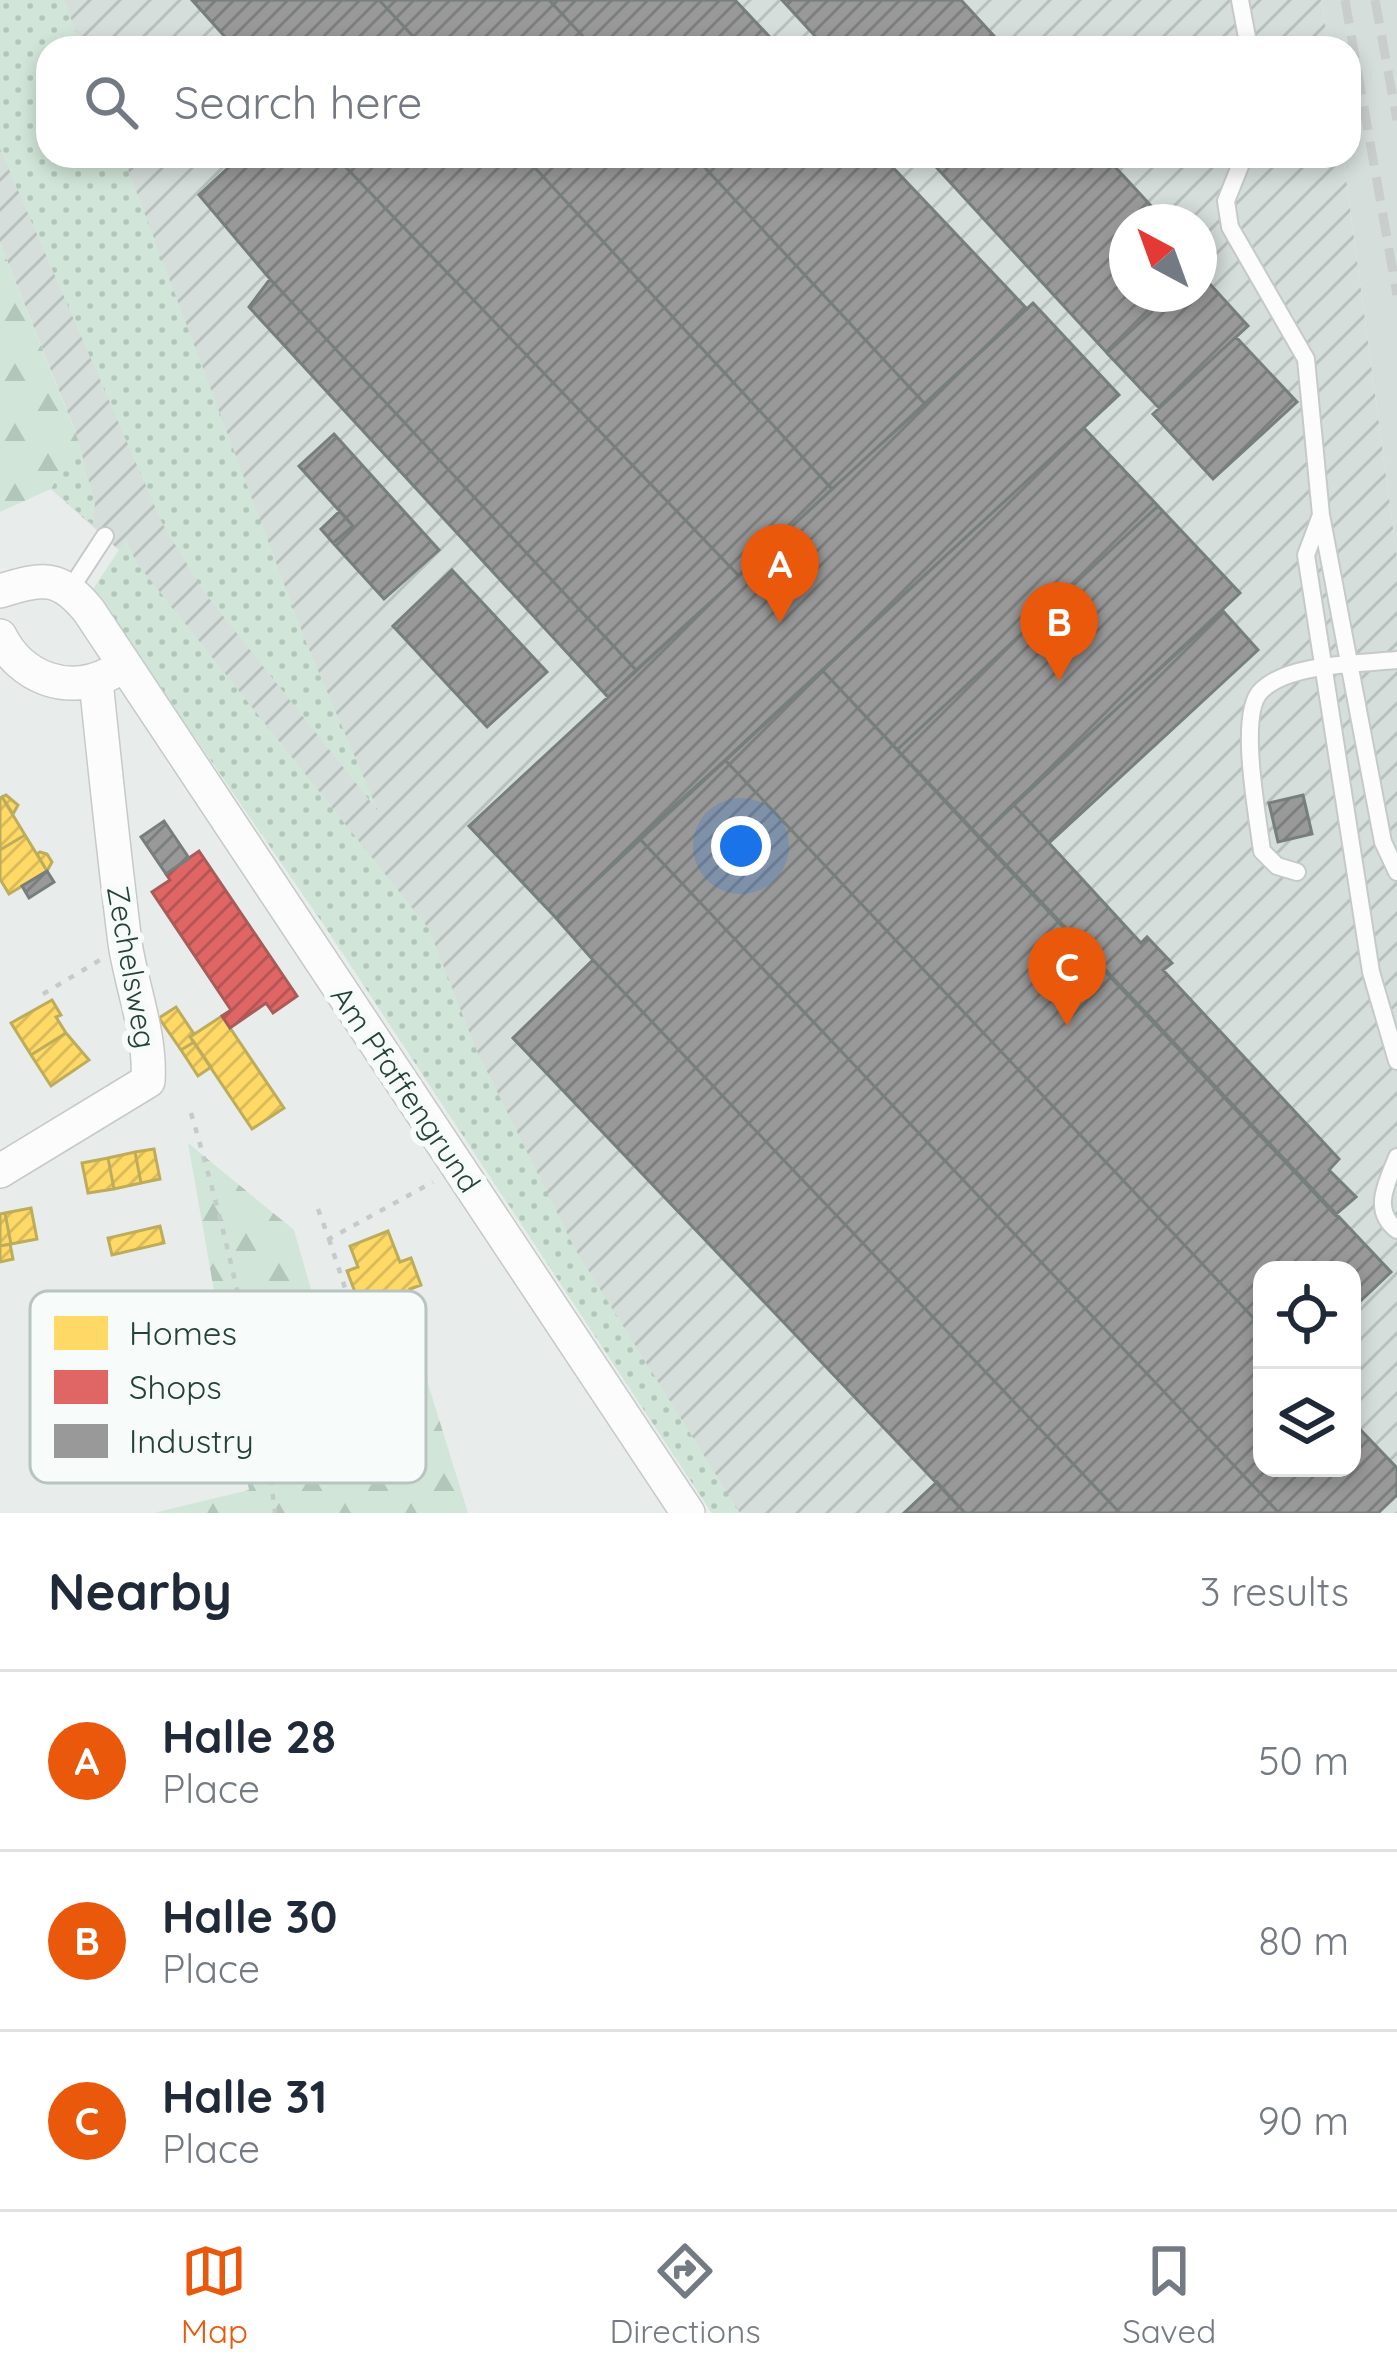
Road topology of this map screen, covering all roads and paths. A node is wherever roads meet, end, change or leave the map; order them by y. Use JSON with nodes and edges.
{"nodes":[{"id":1,"x":1240,"y":0,"type":"edge"},
{"id":2,"x":1247,"y":36,"type":"edge"},
{"id":3,"x":1239,"y":168,"type":"edge"},
{"id":4,"x":1322,"y":514,"type":"junction"},
{"id":5,"x":105,"y":536,"type":"dead end"},
{"id":6,"x":70,"y":588,"type":"junction"},
{"id":7,"x":4,"y":595,"type":"edge"},
{"id":8,"x":0,"y":636,"type":"edge"},
{"id":9,"x":1397,"y":660,"type":"edge"},
{"id":10,"x":1352,"y":664,"type":"junction"},
{"id":11,"x":1322,"y":669,"type":"junction"},
{"id":12,"x":109,"y":674,"type":"junction"},
{"id":13,"x":1297,"y":872,"type":"dead end"},
{"id":14,"x":1397,"y":872,"type":"edge"},
{"id":15,"x":126,"y":947,"type":"junction"},
{"id":16,"x":43,"y":994,"type":"dead end"},
{"id":17,"x":1397,"y":1061,"type":"edge"},
{"id":18,"x":191,"y":1113,"type":"dead end"},
{"id":19,"x":1397,"y":1157,"type":"edge"},
{"id":20,"x":0,"y":1172,"type":"edge"},
{"id":21,"x":427,"y":1186,"type":"dead end"},
{"id":22,"x":318,"y":1209,"type":"dead end"},
{"id":23,"x":1397,"y":1230,"type":"edge"},
{"id":24,"x":328,"y":1239,"type":"junction"},
{"id":25,"x":239,"y":1291,"type":"edge"},
{"id":26,"x":346,"y":1291,"type":"edge"},
{"id":27,"x":272,"y":1483,"type":"edge"},
{"id":28,"x":275,"y":1513,"type":"edge"},
{"id":29,"x":688,"y":1513,"type":"edge"}],
"edges":[{"from":1,"to":2,"type":"lane"},
{"from":3,"to":4,"type":"lane"},
{"from":4,"to":10,"type":"lane"},
{"from":4,"to":11,"type":"lane"},
{"from":5,"to":6,"type":"lane"},
{"from":6,"to":7,"type":"street"},
{"from":6,"to":12,"type":"street","name":"Am Pfaffengrund"},
{"from":8,"to":12,"type":"street"},
{"from":9,"to":10,"type":"lane"},
{"from":10,"to":11,"type":"lane"},
{"from":10,"to":14,"type":"lane"},
{"from":11,"to":13,"type":"lane"},
{"from":11,"to":17,"type":"lane"},
{"from":12,"to":15,"type":"street","name":"Zechelsweg"},
{"from":12,"to":29,"type":"street","name":"Am Pfaffengrund"},
{"from":15,"to":16,"type":"path"},
{"from":15,"to":20,"type":"street","name":"Zechelsweg"},
{"from":18,"to":25,"type":"path"},
{"from":19,"to":23,"type":"lane"},
{"from":21,"to":24,"type":"path"},
{"from":22,"to":24,"type":"path"},
{"from":24,"to":26,"type":"path"},
{"from":27,"to":28,"type":"path"}]}
